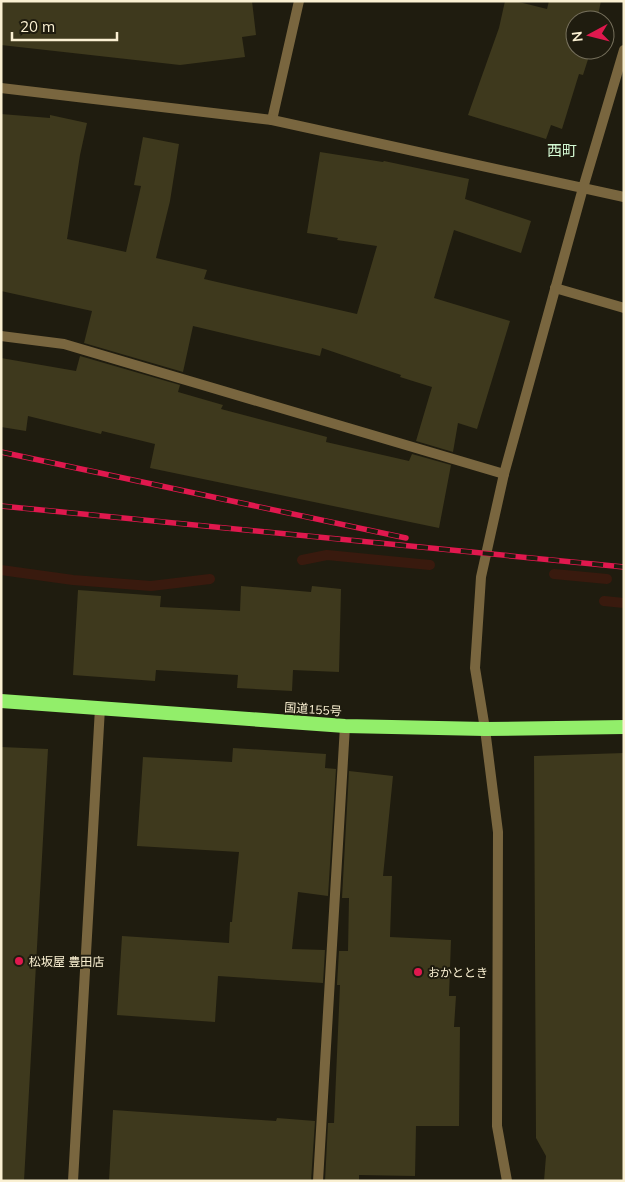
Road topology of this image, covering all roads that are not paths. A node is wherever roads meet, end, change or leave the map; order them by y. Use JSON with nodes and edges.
{"nodes":[{"id":1,"x":298,"y":1,"type":"edge"},
{"id":2,"x":624,"y":50,"type":"edge"},
{"id":3,"x":1,"y":88,"type":"edge"},
{"id":4,"x":272,"y":120,"type":"junction"},
{"id":5,"x":583,"y":188,"type":"junction"},
{"id":6,"x":624,"y":197,"type":"edge"},
{"id":7,"x":555,"y":288,"type":"junction"},
{"id":8,"x":624,"y":308,"type":"edge"},
{"id":9,"x":1,"y":336,"type":"edge"},
{"id":10,"x":504,"y":474,"type":"junction"},
{"id":11,"x":1,"y":701,"type":"edge"},
{"id":12,"x":100,"y":708,"type":"junction"},
{"id":13,"x":345,"y":726,"type":"junction"},
{"id":14,"x":624,"y":727,"type":"edge"},
{"id":15,"x":485,"y":729,"type":"junction"},
{"id":16,"x":73,"y":1181,"type":"edge"},
{"id":17,"x":318,"y":1181,"type":"edge"},
{"id":18,"x":507,"y":1181,"type":"edge"}],
"edges":[{"from":1,"to":4,"type":"street"},
{"from":2,"to":5,"type":"street"},
{"from":3,"to":4,"type":"street"},
{"from":4,"to":5,"type":"street"},
{"from":5,"to":6,"type":"street"},
{"from":5,"to":7,"type":"street"},
{"from":7,"to":8,"type":"street"},
{"from":7,"to":10,"type":"street"},
{"from":9,"to":10,"type":"street"},
{"from":10,"to":15,"type":"street"},
{"from":11,"to":12,"type":"highway","name":"国道155号"},
{"from":12,"to":13,"type":"highway","name":"国道155号"},
{"from":12,"to":16,"type":"street"},
{"from":13,"to":15,"type":"highway","name":"国道155号"},
{"from":13,"to":17,"type":"street"},
{"from":14,"to":15,"type":"highway","name":"国道155号"},
{"from":15,"to":18,"type":"street"}]}
